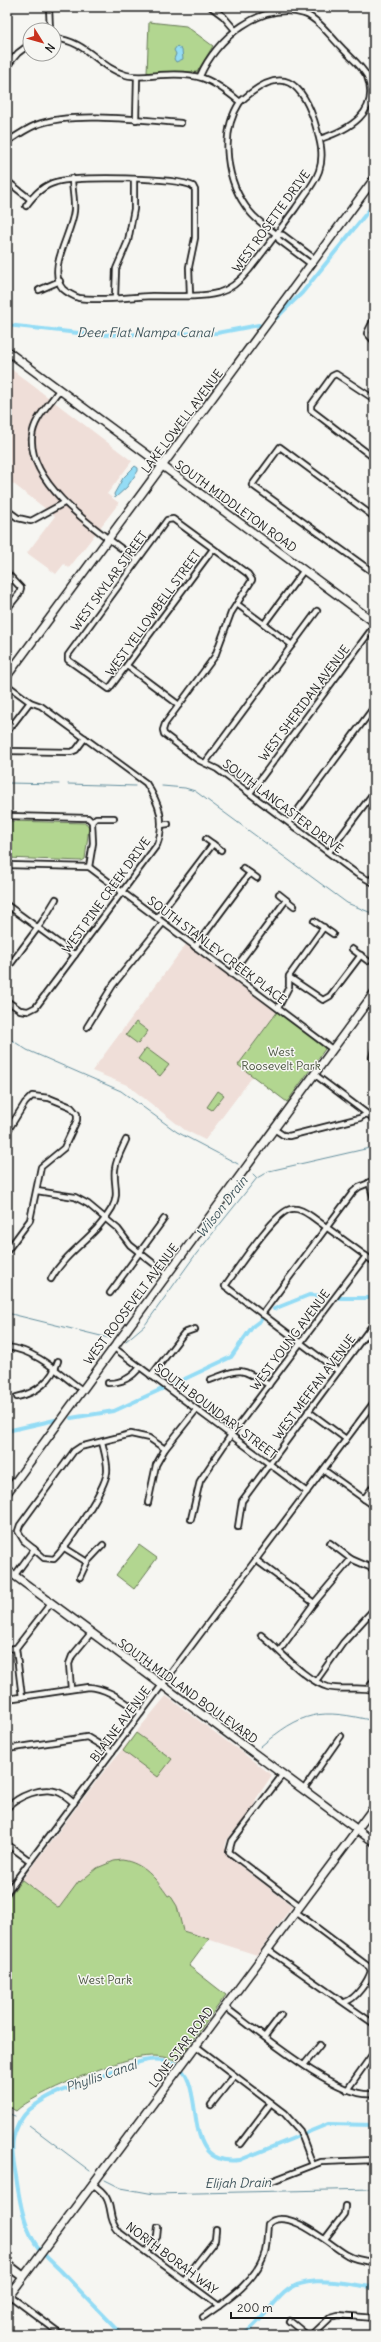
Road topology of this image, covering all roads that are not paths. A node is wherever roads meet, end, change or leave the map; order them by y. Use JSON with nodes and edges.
{"nodes":[{"id":1,"x":49,"y":7,"type":"edge"},
{"id":2,"x":211,"y":7,"type":"edge"},
{"id":3,"x":308,"y":7,"type":"edge"},
{"id":4,"x":273,"y":8,"type":"edge"},
{"id":5,"x":305,"y":14,"type":"junction"},
{"id":6,"x":50,"y":22,"type":"edge"},
{"id":7,"x":235,"y":30,"type":"junction"},
{"id":8,"x":62,"y":40,"type":"edge"},
{"id":9,"x":22,"y":50,"type":"edge"},
{"id":10,"x":7,"y":66,"type":"edge"},
{"id":11,"x":200,"y":76,"type":"junction"},
{"id":12,"x":137,"y":77,"type":"junction"},
{"id":13,"x":240,"y":102,"type":"junction"},
{"id":14,"x":136,"y":120,"type":"junction"},
{"id":15,"x":181,"y":123,"type":"dead end"},
{"id":16,"x":320,"y":139,"type":"junction"},
{"id":17,"x":7,"y":142,"type":"edge"},
{"id":18,"x":72,"y":178,"type":"junction"},
{"id":19,"x":134,"y":179,"type":"junction"},
{"id":20,"x":374,"y":179,"type":"edge"},
{"id":21,"x":7,"y":181,"type":"edge"},
{"id":22,"x":30,"y":199,"type":"junction"},
{"id":23,"x":26,"y":206,"type":"dead end"},
{"id":24,"x":276,"y":234,"type":"junction"},
{"id":25,"x":313,"y":261,"type":"junction"},
{"id":26,"x":60,"y":281,"type":"junction"},
{"id":27,"x":39,"y":290,"type":"dead end"},
{"id":28,"x":190,"y":295,"type":"junction"},
{"id":29,"x":115,"y":298,"type":"junction"},
{"id":30,"x":374,"y":319,"type":"edge"},
{"id":31,"x":374,"y":341,"type":"edge"},
{"id":32,"x":7,"y":351,"type":"edge"},
{"id":33,"x":59,"y":390,"type":"junction"},
{"id":34,"x":374,"y":399,"type":"edge"},
{"id":35,"x":374,"y":458,"type":"edge"},
{"id":36,"x":162,"y":466,"type":"junction"},
{"id":37,"x":64,"y":503,"type":"junction"},
{"id":38,"x":7,"y":510,"type":"edge"},
{"id":39,"x":374,"y":517,"type":"edge"},
{"id":40,"x":108,"y":539,"type":"junction"},
{"id":41,"x":213,"y":549,"type":"junction"},
{"id":42,"x":137,"y":560,"type":"junction"},
{"id":43,"x":304,"y":570,"type":"junction"},
{"id":44,"x":7,"y":574,"type":"edge"},
{"id":45,"x":374,"y":574,"type":"edge"},
{"id":46,"x":237,"y":604,"type":"junction"},
{"id":47,"x":7,"y":609,"type":"edge"},
{"id":48,"x":317,"y":611,"type":"dead end"},
{"id":49,"x":374,"y":621,"type":"edge"},
{"id":50,"x":264,"y":624,"type":"junction"},
{"id":51,"x":292,"y":645,"type":"junction"},
{"id":52,"x":126,"y":666,"type":"junction"},
{"id":53,"x":7,"y":676,"type":"edge"},
{"id":54,"x":7,"y":685,"type":"edge"},
{"id":55,"x":109,"y":689,"type":"joint"},
{"id":56,"x":30,"y":702,"type":"junction"},
{"id":57,"x":179,"y":705,"type":"junction"},
{"id":58,"x":374,"y":707,"type":"edge"},
{"id":59,"x":7,"y":732,"type":"edge"},
{"id":60,"x":85,"y":738,"type":"junction"},
{"id":61,"x":7,"y":750,"type":"edge"},
{"id":62,"x":205,"y":762,"type":"junction"},
{"id":63,"x":374,"y":792,"type":"edge"},
{"id":64,"x":250,"y":793,"type":"junction"},
{"id":65,"x":7,"y":816,"type":"edge"},
{"id":66,"x":114,"y":818,"type":"dead end"},
{"id":67,"x":92,"y":822,"type":"junction"},
{"id":68,"x":289,"y":822,"type":"junction"},
{"id":69,"x":168,"y":824,"type":"dead end"},
{"id":70,"x":161,"y":825,"type":"junction"},
{"id":71,"x":206,"y":839,"type":"dead end"},
{"id":72,"x":213,"y":844,"type":"junction"},
{"id":73,"x":221,"y":850,"type":"dead end"},
{"id":74,"x":329,"y":852,"type":"junction"},
{"id":75,"x":7,"y":864,"type":"edge"},
{"id":76,"x":89,"y":867,"type":"junction"},
{"id":77,"x":243,"y":868,"type":"dead end"},
{"id":78,"x":250,"y":873,"type":"junction"},
{"id":79,"x":374,"y":876,"type":"edge"},
{"id":80,"x":257,"y":878,"type":"dead end"},
{"id":81,"x":372,"y":882,"type":"edge"},
{"id":82,"x":122,"y":892,"type":"junction"},
{"id":83,"x":279,"y":894,"type":"dead end"},
{"id":84,"x":56,"y":899,"type":"dead end"},
{"id":85,"x":286,"y":900,"type":"junction"},
{"id":86,"x":7,"y":904,"type":"edge"},
{"id":87,"x":294,"y":906,"type":"dead end"},
{"id":88,"x":157,"y":918,"type":"junction"},
{"id":89,"x":314,"y":921,"type":"dead end"},
{"id":90,"x":163,"y":923,"type":"junction"},
{"id":91,"x":38,"y":927,"type":"junction"},
{"id":92,"x":324,"y":927,"type":"junction"},
{"id":93,"x":333,"y":934,"type":"dead end"},
{"id":94,"x":194,"y":947,"type":"junction"},
{"id":95,"x":352,"y":949,"type":"dead end"},
{"id":96,"x":75,"y":955,"type":"junction"},
{"id":97,"x":361,"y":955,"type":"junction"},
{"id":98,"x":368,"y":961,"type":"dead end"},
{"id":99,"x":7,"y":969,"type":"edge"},
{"id":100,"x":231,"y":974,"type":"junction"},
{"id":101,"x":289,"y":977,"type":"junction"},
{"id":102,"x":374,"y":993,"type":"edge"},
{"id":103,"x":7,"y":1001,"type":"edge"},
{"id":104,"x":367,"y":1002,"type":"junction"},
{"id":105,"x":374,"y":1007,"type":"edge"},
{"id":106,"x":278,"y":1008,"type":"junction"},
{"id":107,"x":87,"y":1027,"type":"dead end"},
{"id":108,"x":332,"y":1049,"type":"junction"},
{"id":109,"x":374,"y":1050,"type":"edge"},
{"id":110,"x":373,"y":1059,"type":"edge"},
{"id":111,"x":314,"y":1074,"type":"junction"},
{"id":112,"x":366,"y":1114,"type":"junction"},
{"id":113,"x":374,"y":1119,"type":"edge"},
{"id":114,"x":274,"y":1129,"type":"junction"},
{"id":115,"x":7,"y":1132,"type":"edge"},
{"id":116,"x":126,"y":1140,"type":"dead end"},
{"id":117,"x":372,"y":1182,"type":"edge"},
{"id":118,"x":37,"y":1190,"type":"junction"},
{"id":119,"x":374,"y":1199,"type":"edge"},
{"id":120,"x":105,"y":1217,"type":"junction"},
{"id":121,"x":164,"y":1220,"type":"dead end"},
{"id":122,"x":327,"y":1228,"type":"junction"},
{"id":123,"x":7,"y":1251,"type":"edge"},
{"id":124,"x":140,"y":1253,"type":"junction"},
{"id":125,"x":366,"y":1256,"type":"junction"},
{"id":126,"x":374,"y":1262,"type":"edge"},
{"id":127,"x":167,"y":1274,"type":"junction"},
{"id":128,"x":51,"y":1279,"type":"dead end"},
{"id":129,"x":110,"y":1293,"type":"dead end"},
{"id":130,"x":262,"y":1314,"type":"junction"},
{"id":131,"x":374,"y":1323,"type":"edge"},
{"id":132,"x":195,"y":1329,"type":"dead end"},
{"id":133,"x":300,"y":1343,"type":"junction"},
{"id":134,"x":7,"y":1347,"type":"edge"},
{"id":135,"x":113,"y":1347,"type":"junction"},
{"id":136,"x":58,"y":1361,"type":"dead end"},
{"id":137,"x":140,"y":1367,"type":"junction"},
{"id":138,"x":55,"y":1369,"type":"junction"},
{"id":139,"x":338,"y":1371,"type":"junction"},
{"id":140,"x":151,"y":1376,"type":"junction"},
{"id":141,"x":210,"y":1380,"type":"dead end"},
{"id":142,"x":108,"y":1383,"type":"dead end"},
{"id":143,"x":269,"y":1385,"type":"junction"},
{"id":144,"x":82,"y":1390,"type":"junction"},
{"id":145,"x":18,"y":1397,"type":"dead end"},
{"id":146,"x":374,"y":1402,"type":"edge"},
{"id":147,"x":196,"y":1410,"type":"junction"},
{"id":148,"x":308,"y":1411,"type":"junction"},
{"id":149,"x":231,"y":1436,"type":"junction"},
{"id":150,"x":346,"y":1439,"type":"junction"},
{"id":151,"x":102,"y":1442,"type":"junction"},
{"id":152,"x":165,"y":1449,"type":"junction"},
{"id":153,"x":270,"y":1464,"type":"junction"},
{"id":154,"x":324,"y":1470,"type":"junction"},
{"id":155,"x":374,"y":1485,"type":"edge"},
{"id":156,"x":307,"y":1492,"type":"junction"},
{"id":157,"x":7,"y":1493,"type":"edge"},
{"id":158,"x":364,"y":1499,"type":"junction"},
{"id":159,"x":148,"y":1503,"type":"dead end"},
{"id":160,"x":374,"y":1506,"type":"edge"},
{"id":161,"x":191,"y":1519,"type":"dead end"},
{"id":162,"x":238,"y":1527,"type":"dead end"},
{"id":163,"x":330,"y":1543,"type":"dead end"},
{"id":164,"x":103,"y":1545,"type":"dead end"},
{"id":165,"x":63,"y":1547,"type":"junction"},
{"id":166,"x":34,"y":1549,"type":"junction"},
{"id":167,"x":351,"y":1559,"type":"junction"},
{"id":168,"x":256,"y":1560,"type":"junction"},
{"id":169,"x":87,"y":1562,"type":"junction"},
{"id":170,"x":374,"y":1569,"type":"edge"},
{"id":171,"x":7,"y":1570,"type":"edge"},
{"id":172,"x":15,"y":1575,"type":"junction"},
{"id":173,"x":80,"y":1577,"type":"dead end"},
{"id":174,"x":314,"y":1603,"type":"junction"},
{"id":175,"x":51,"y":1604,"type":"junction"},
{"id":176,"x":374,"y":1609,"type":"edge"},
{"id":177,"x":91,"y":1633,"type":"junction"},
{"id":178,"x":260,"y":1635,"type":"dead end"},
{"id":179,"x":16,"y":1648,"type":"junction"},
{"id":180,"x":7,"y":1649,"type":"edge"},
{"id":181,"x":280,"y":1650,"type":"junction"},
{"id":182,"x":374,"y":1680,"type":"edge"},
{"id":183,"x":316,"y":1681,"type":"junction"},
{"id":184,"x":162,"y":1686,"type":"junction"},
{"id":185,"x":70,"y":1689,"type":"junction"},
{"id":186,"x":368,"y":1689,"type":"junction"},
{"id":187,"x":374,"y":1690,"type":"edge"},
{"id":188,"x":22,"y":1697,"type":"junction"},
{"id":189,"x":7,"y":1699,"type":"edge"},
{"id":190,"x":141,"y":1714,"type":"junction"},
{"id":191,"x":341,"y":1736,"type":"dead end"},
{"id":192,"x":7,"y":1749,"type":"edge"},
{"id":193,"x":112,"y":1752,"type":"junction"},
{"id":194,"x":283,"y":1774,"type":"junction"},
{"id":195,"x":304,"y":1789,"type":"junction"},
{"id":196,"x":74,"y":1803,"type":"junction"},
{"id":197,"x":7,"y":1808,"type":"edge"},
{"id":198,"x":374,"y":1808,"type":"edge"},
{"id":199,"x":357,"y":1830,"type":"junction"},
{"id":200,"x":374,"y":1842,"type":"edge"},
{"id":201,"x":7,"y":1844,"type":"edge"},
{"id":202,"x":30,"y":1861,"type":"junction"},
{"id":203,"x":7,"y":1892,"type":"edge"},
{"id":204,"x":298,"y":1909,"type":"junction"},
{"id":205,"x":268,"y":1949,"type":"junction"},
{"id":206,"x":345,"y":2002,"type":"junction"},
{"id":207,"x":225,"y":2007,"type":"junction"},
{"id":208,"x":281,"y":2016,"type":"dead end"},
{"id":209,"x":374,"y":2024,"type":"edge"},
{"id":210,"x":265,"y":2036,"type":"junction"},
{"id":211,"x":320,"y":2045,"type":"dead end"},
{"id":212,"x":196,"y":2046,"type":"junction"},
{"id":213,"x":374,"y":2052,"type":"edge"},
{"id":214,"x":304,"y":2064,"type":"junction"},
{"id":215,"x":234,"y":2076,"type":"junction"},
{"id":216,"x":346,"y":2090,"type":"junction"},
{"id":217,"x":374,"y":2094,"type":"edge"},
{"id":218,"x":271,"y":2103,"type":"junction"},
{"id":219,"x":211,"y":2105,"type":"dead end"},
{"id":220,"x":240,"y":2144,"type":"dead end"},
{"id":221,"x":374,"y":2160,"type":"edge"},
{"id":222,"x":313,"y":2165,"type":"junction"},
{"id":223,"x":272,"y":2181,"type":"dead end"},
{"id":224,"x":92,"y":2184,"type":"junction"},
{"id":225,"x":345,"y":2206,"type":"dead end"},
{"id":226,"x":158,"y":2227,"type":"dead end"},
{"id":227,"x":216,"y":2230,"type":"dead end"},
{"id":228,"x":325,"y":2239,"type":"junction"},
{"id":229,"x":146,"y":2252,"type":"junction"},
{"id":230,"x":7,"y":2262,"type":"edge"},
{"id":231,"x":374,"y":2262,"type":"edge"},
{"id":232,"x":7,"y":2268,"type":"edge"},
{"id":233,"x":23,"y":2277,"type":"junction"},
{"id":234,"x":184,"y":2280,"type":"junction"},
{"id":235,"x":8,"y":2297,"type":"edge"},
{"id":236,"x":219,"y":2306,"type":"junction"},
{"id":237,"x":203,"y":2317,"type":"dead end"},
{"id":238,"x":374,"y":2318,"type":"edge"},
{"id":239,"x":290,"y":2321,"type":"dead end"},
{"id":240,"x":62,"y":2335,"type":"edge"},
{"id":241,"x":307,"y":2335,"type":"edge"},
{"id":242,"x":312,"y":2335,"type":"edge"}],
"edges":[{"from":1,"to":6,"type":"street"},
{"from":2,"to":7,"type":"street"},
{"from":3,"to":5,"type":"street"},
{"from":4,"to":5,"type":"street"},
{"from":4,"to":7,"type":"street"},
{"from":5,"to":16,"type":"street"},
{"from":7,"to":11,"type":"street"},
{"from":8,"to":12,"type":"street"},
{"from":9,"to":10,"type":"street"},
{"from":11,"to":12,"type":"street"},
{"from":11,"to":13,"type":"street"},
{"from":12,"to":14,"type":"street"},
{"from":13,"to":16,"type":"street","name":"WEST ROSETTE DRIVE"},
{"from":13,"to":24,"type":"street"},
{"from":14,"to":15,"type":"street"},
{"from":14,"to":17,"type":"street"},
{"from":16,"to":24,"type":"street","name":"WEST ROSETTE DRIVE"},
{"from":18,"to":19,"type":"street"},
{"from":18,"to":22,"type":"street"},
{"from":18,"to":26,"type":"street"},
{"from":19,"to":28,"type":"street"},
{"from":19,"to":29,"type":"street"},
{"from":20,"to":25,"type":"street","name":"LAKE LOWELL AVENUE"},
{"from":21,"to":22,"type":"street"},
{"from":22,"to":23,"type":"street"},
{"from":24,"to":25,"type":"street"},
{"from":24,"to":28,"type":"street","name":"WEST ROSETTE DRIVE"},
{"from":25,"to":36,"type":"street","name":"LAKE LOWELL AVENUE"},
{"from":26,"to":27,"type":"street"},
{"from":26,"to":29,"type":"street"},
{"from":28,"to":29,"type":"street"},
{"from":30,"to":31,"type":"street"},
{"from":32,"to":33,"type":"street","name":"SOUTH MIDDLETON ROAD"},
{"from":33,"to":36,"type":"street","name":"SOUTH MIDDLETON ROAD"},
{"from":33,"to":37,"type":"street"},
{"from":34,"to":35,"type":"street"},
{"from":36,"to":40,"type":"street","name":"LAKE LOWELL AVENUE"},
{"from":36,"to":43,"type":"street","name":"SOUTH MIDDLETON ROAD"},
{"from":37,"to":38,"type":"street"},
{"from":37,"to":40,"type":"street"},
{"from":39,"to":45,"type":"street"},
{"from":40,"to":42,"type":"street"},
{"from":40,"to":53,"type":"street","name":"LAKE LOWELL AVENUE"},
{"from":41,"to":42,"type":"street","name":"WEST SKYLAR STREET"},
{"from":41,"to":46,"type":"street"},
{"from":41,"to":52,"type":"street","name":"WEST YELLOWBELL STREET"},
{"from":42,"to":55,"type":"street","name":"WEST SKYLAR STREET"},
{"from":43,"to":49,"type":"street","name":"SOUTH MIDDLETON ROAD"},
{"from":43,"to":50,"type":"street"},
{"from":44,"to":47,"type":"street"},
{"from":46,"to":50,"type":"street"},
{"from":46,"to":57,"type":"street"},
{"from":48,"to":51,"type":"street"},
{"from":49,"to":64,"type":"street","name":"WEST SHERIDAN AVENUE"},
{"from":50,"to":51,"type":"street"},
{"from":51,"to":62,"type":"street"},
{"from":52,"to":55,"type":"street","name":"WEST YELLOWBELL STREET"},
{"from":52,"to":57,"type":"street"},
{"from":54,"to":56,"type":"street","name":"WEST PINE CREEK DRIVE"},
{"from":56,"to":59,"type":"street"},
{"from":56,"to":60,"type":"street","name":"WEST PINE CREEK DRIVE"},
{"from":57,"to":62,"type":"street","name":"SOUTH LANCASTER DRIVE"},
{"from":58,"to":68,"type":"street"},
{"from":60,"to":61,"type":"street"},
{"from":60,"to":70,"type":"street","name":"WEST PINE CREEK DRIVE"},
{"from":62,"to":64,"type":"street","name":"SOUTH LANCASTER DRIVE"},
{"from":63,"to":74,"type":"street"},
{"from":64,"to":68,"type":"street","name":"SOUTH LANCASTER DRIVE"},
{"from":65,"to":67,"type":"street"},
{"from":66,"to":67,"type":"street"},
{"from":67,"to":76,"type":"street"},
{"from":68,"to":74,"type":"street","name":"SOUTH LANCASTER DRIVE"},
{"from":69,"to":70,"type":"street"},
{"from":70,"to":82,"type":"street","name":"WEST PINE CREEK DRIVE"},
{"from":71,"to":72,"type":"street"},
{"from":72,"to":73,"type":"street"},
{"from":72,"to":88,"type":"street"},
{"from":74,"to":81,"type":"street","name":"SOUTH LANCASTER DRIVE"},
{"from":75,"to":76,"type":"street"},
{"from":76,"to":82,"type":"street","name":"SOUTH STANLEY CREEK PLACE"},
{"from":77,"to":78,"type":"street"},
{"from":78,"to":80,"type":"street"},
{"from":78,"to":94,"type":"street"},
{"from":79,"to":81,"type":"street"},
{"from":82,"to":88,"type":"street","name":"SOUTH STANLEY CREEK PLACE"},
{"from":82,"to":96,"type":"street","name":"WEST PINE CREEK DRIVE"},
{"from":83,"to":85,"type":"street"},
{"from":84,"to":91,"type":"street"},
{"from":85,"to":87,"type":"street"},
{"from":85,"to":100,"type":"street"},
{"from":86,"to":91,"type":"street"},
{"from":88,"to":90,"type":"street","name":"SOUTH STANLEY CREEK PLACE"},
{"from":89,"to":92,"type":"street"},
{"from":90,"to":94,"type":"street","name":"SOUTH STANLEY CREEK PLACE"},
{"from":90,"to":107,"type":"street"},
{"from":91,"to":96,"type":"street"},
{"from":91,"to":99,"type":"street"},
{"from":92,"to":93,"type":"street"},
{"from":92,"to":101,"type":"street"},
{"from":94,"to":100,"type":"street","name":"SOUTH STANLEY CREEK PLACE"},
{"from":95,"to":97,"type":"street"},
{"from":96,"to":103,"type":"street","name":"WEST PINE CREEK DRIVE"},
{"from":97,"to":98,"type":"street"},
{"from":97,"to":101,"type":"street"},
{"from":100,"to":106,"type":"street","name":"SOUTH STANLEY CREEK PLACE"},
{"from":101,"to":106,"type":"street"},
{"from":102,"to":104,"type":"street","name":"WEST ROOSEVELT AVENUE"},
{"from":104,"to":105,"type":"street"},
{"from":104,"to":108,"type":"street","name":"WEST ROOSEVELT AVENUE"},
{"from":106,"to":108,"type":"street","name":"SOUTH STANLEY CREEK PLACE"},
{"from":108,"to":111,"type":"street","name":"WEST ROOSEVELT AVENUE"},
{"from":109,"to":110,"type":"street"},
{"from":111,"to":112,"type":"street"},
{"from":111,"to":114,"type":"street","name":"WEST ROOSEVELT AVENUE"},
{"from":112,"to":113,"type":"street"},
{"from":112,"to":114,"type":"street"},
{"from":114,"to":127,"type":"street","name":"WEST ROOSEVELT AVENUE"},
{"from":115,"to":118,"type":"street"},
{"from":116,"to":120,"type":"street"},
{"from":117,"to":119,"type":"street"},
{"from":117,"to":122,"type":"street"},
{"from":118,"to":120,"type":"street"},
{"from":118,"to":123,"type":"street"},
{"from":120,"to":124,"type":"street"},
{"from":120,"to":128,"type":"street"},
{"from":121,"to":124,"type":"street"},
{"from":122,"to":125,"type":"street"},
{"from":122,"to":130,"type":"street"},
{"from":122,"to":130,"type":"street"},
{"from":124,"to":127,"type":"street"},
{"from":124,"to":129,"type":"street"},
{"from":125,"to":126,"type":"street"},
{"from":125,"to":133,"type":"street","name":"WEST YOUNG AVENUE"},
{"from":127,"to":135,"type":"street","name":"WEST ROOSEVELT AVENUE"},
{"from":130,"to":133,"type":"street"},
{"from":131,"to":139,"type":"street","name":"WEST MEFFAN AVENUE"},
{"from":132,"to":140,"type":"street"},
{"from":133,"to":139,"type":"street"},
{"from":133,"to":143,"type":"street","name":"WEST YOUNG AVENUE"},
{"from":134,"to":138,"type":"street"},
{"from":135,"to":137,"type":"street","name":"SOUTH BOUNDARY STREET"},
{"from":135,"to":144,"type":"street","name":"WEST ROOSEVELT AVENUE"},
{"from":136,"to":138,"type":"street"},
{"from":137,"to":140,"type":"street","name":"SOUTH BOUNDARY STREET"},
{"from":137,"to":142,"type":"street"},
{"from":138,"to":144,"type":"street"},
{"from":138,"to":145,"type":"street"},
{"from":139,"to":148,"type":"street","name":"WEST MEFFAN AVENUE"},
{"from":140,"to":147,"type":"street","name":"SOUTH BOUNDARY STREET"},
{"from":141,"to":143,"type":"street"},
{"from":143,"to":149,"type":"street","name":"WEST YOUNG AVENUE"},
{"from":144,"to":157,"type":"street","name":"WEST ROOSEVELT AVENUE"},
{"from":146,"to":150,"type":"street","name":"BLAINE AVENUE"},
{"from":147,"to":149,"type":"street","name":"SOUTH BOUNDARY STREET"},
{"from":147,"to":152,"type":"street"},
{"from":148,"to":150,"type":"street"},
{"from":148,"to":153,"type":"street","name":"WEST MEFFAN AVENUE"},
{"from":149,"to":153,"type":"street","name":"SOUTH BOUNDARY STREET"},
{"from":149,"to":161,"type":"street","name":"WEST YOUNG AVENUE"},
{"from":150,"to":154,"type":"street","name":"BLAINE AVENUE"},
{"from":151,"to":152,"type":"street"},
{"from":151,"to":165,"type":"street"},
{"from":151,"to":166,"type":"street"},
{"from":152,"to":159,"type":"street"},
{"from":153,"to":156,"type":"street","name":"SOUTH BOUNDARY STREET"},
{"from":153,"to":162,"type":"street","name":"WEST MEFFAN AVENUE"},
{"from":154,"to":156,"type":"street","name":"BLAINE AVENUE"},
{"from":154,"to":158,"type":"street"},
{"from":155,"to":158,"type":"street"},
{"from":156,"to":168,"type":"street","name":"BLAINE AVENUE"},
{"from":158,"to":160,"type":"street"},
{"from":163,"to":167,"type":"street"},
{"from":164,"to":169,"type":"street"},
{"from":165,"to":166,"type":"street"},
{"from":165,"to":169,"type":"street"},
{"from":166,"to":172,"type":"street"},
{"from":167,"to":170,"type":"street"},
{"from":167,"to":174,"type":"street"},
{"from":168,"to":174,"type":"street"},
{"from":168,"to":184,"type":"street","name":"BLAINE AVENUE"},
{"from":169,"to":173,"type":"street"},
{"from":171,"to":172,"type":"street","name":"SOUTH MIDLAND BOULEVARD"},
{"from":172,"to":175,"type":"street","name":"SOUTH MIDLAND BOULEVARD"},
{"from":174,"to":181,"type":"street"},
{"from":175,"to":177,"type":"street","name":"SOUTH MIDLAND BOULEVARD"},
{"from":175,"to":179,"type":"street"},
{"from":176,"to":183,"type":"street"},
{"from":177,"to":184,"type":"street","name":"SOUTH MIDLAND BOULEVARD"},
{"from":177,"to":185,"type":"street"},
{"from":178,"to":181,"type":"street"},
{"from":179,"to":180,"type":"street"},
{"from":179,"to":188,"type":"street"},
{"from":181,"to":183,"type":"street"},
{"from":182,"to":186,"type":"street"},
{"from":183,"to":186,"type":"street"},
{"from":184,"to":190,"type":"street","name":"BLAINE AVENUE"},
{"from":184,"to":194,"type":"street","name":"SOUTH MIDLAND BOULEVARD"},
{"from":185,"to":188,"type":"street"},
{"from":185,"to":190,"type":"street"},
{"from":186,"to":187,"type":"street"},
{"from":188,"to":189,"type":"street"},
{"from":190,"to":193,"type":"street","name":"BLAINE AVENUE"},
{"from":191,"to":195,"type":"street"},
{"from":192,"to":193,"type":"street"},
{"from":193,"to":196,"type":"street","name":"BLAINE AVENUE"},
{"from":194,"to":195,"type":"street","name":"SOUTH MIDLAND BOULEVARD"},
{"from":194,"to":204,"type":"street"},
{"from":195,"to":199,"type":"street","name":"SOUTH MIDLAND BOULEVARD"},
{"from":196,"to":197,"type":"street"},
{"from":196,"to":202,"type":"street","name":"BLAINE AVENUE"},
{"from":198,"to":199,"type":"street","name":"LONE STAR ROAD"},
{"from":199,"to":200,"type":"street","name":"SOUTH MIDLAND BOULEVARD"},
{"from":199,"to":204,"type":"street","name":"LONE STAR ROAD"},
{"from":201,"to":202,"type":"street"},
{"from":202,"to":203,"type":"street","name":"BLAINE AVENUE"},
{"from":204,"to":205,"type":"street","name":"LONE STAR ROAD"},
{"from":204,"to":206,"type":"street"},
{"from":205,"to":206,"type":"street"},
{"from":205,"to":207,"type":"street","name":"LONE STAR ROAD"},
{"from":206,"to":209,"type":"street"},
{"from":207,"to":210,"type":"street"},
{"from":207,"to":212,"type":"street","name":"LONE STAR ROAD"},
{"from":208,"to":210,"type":"street"},
{"from":210,"to":214,"type":"street"},
{"from":211,"to":214,"type":"street"},
{"from":212,"to":215,"type":"street"},
{"from":212,"to":224,"type":"street","name":"LONE STAR ROAD"},
{"from":213,"to":216,"type":"street"},
{"from":214,"to":216,"type":"street"},
{"from":215,"to":218,"type":"street"},
{"from":215,"to":219,"type":"street"},
{"from":216,"to":217,"type":"street"},
{"from":218,"to":220,"type":"street"},
{"from":218,"to":222,"type":"street"},
{"from":221,"to":222,"type":"street"},
{"from":222,"to":223,"type":"street"},
{"from":224,"to":229,"type":"street","name":"NORTH BORAH WAY"},
{"from":224,"to":233,"type":"street","name":"LONE STAR ROAD"},
{"from":225,"to":228,"type":"street"},
{"from":226,"to":229,"type":"street"},
{"from":227,"to":234,"type":"street"},
{"from":228,"to":231,"type":"street"},
{"from":228,"to":236,"type":"street"},
{"from":229,"to":234,"type":"street","name":"NORTH BORAH WAY"},
{"from":230,"to":233,"type":"street"},
{"from":232,"to":233,"type":"street"},
{"from":233,"to":235,"type":"street","name":"LONE STAR ROAD"},
{"from":234,"to":236,"type":"street","name":"NORTH BORAH WAY"},
{"from":235,"to":240,"type":"street"},
{"from":236,"to":237,"type":"street"},
{"from":238,"to":242,"type":"street"},
{"from":239,"to":241,"type":"street"}]}
